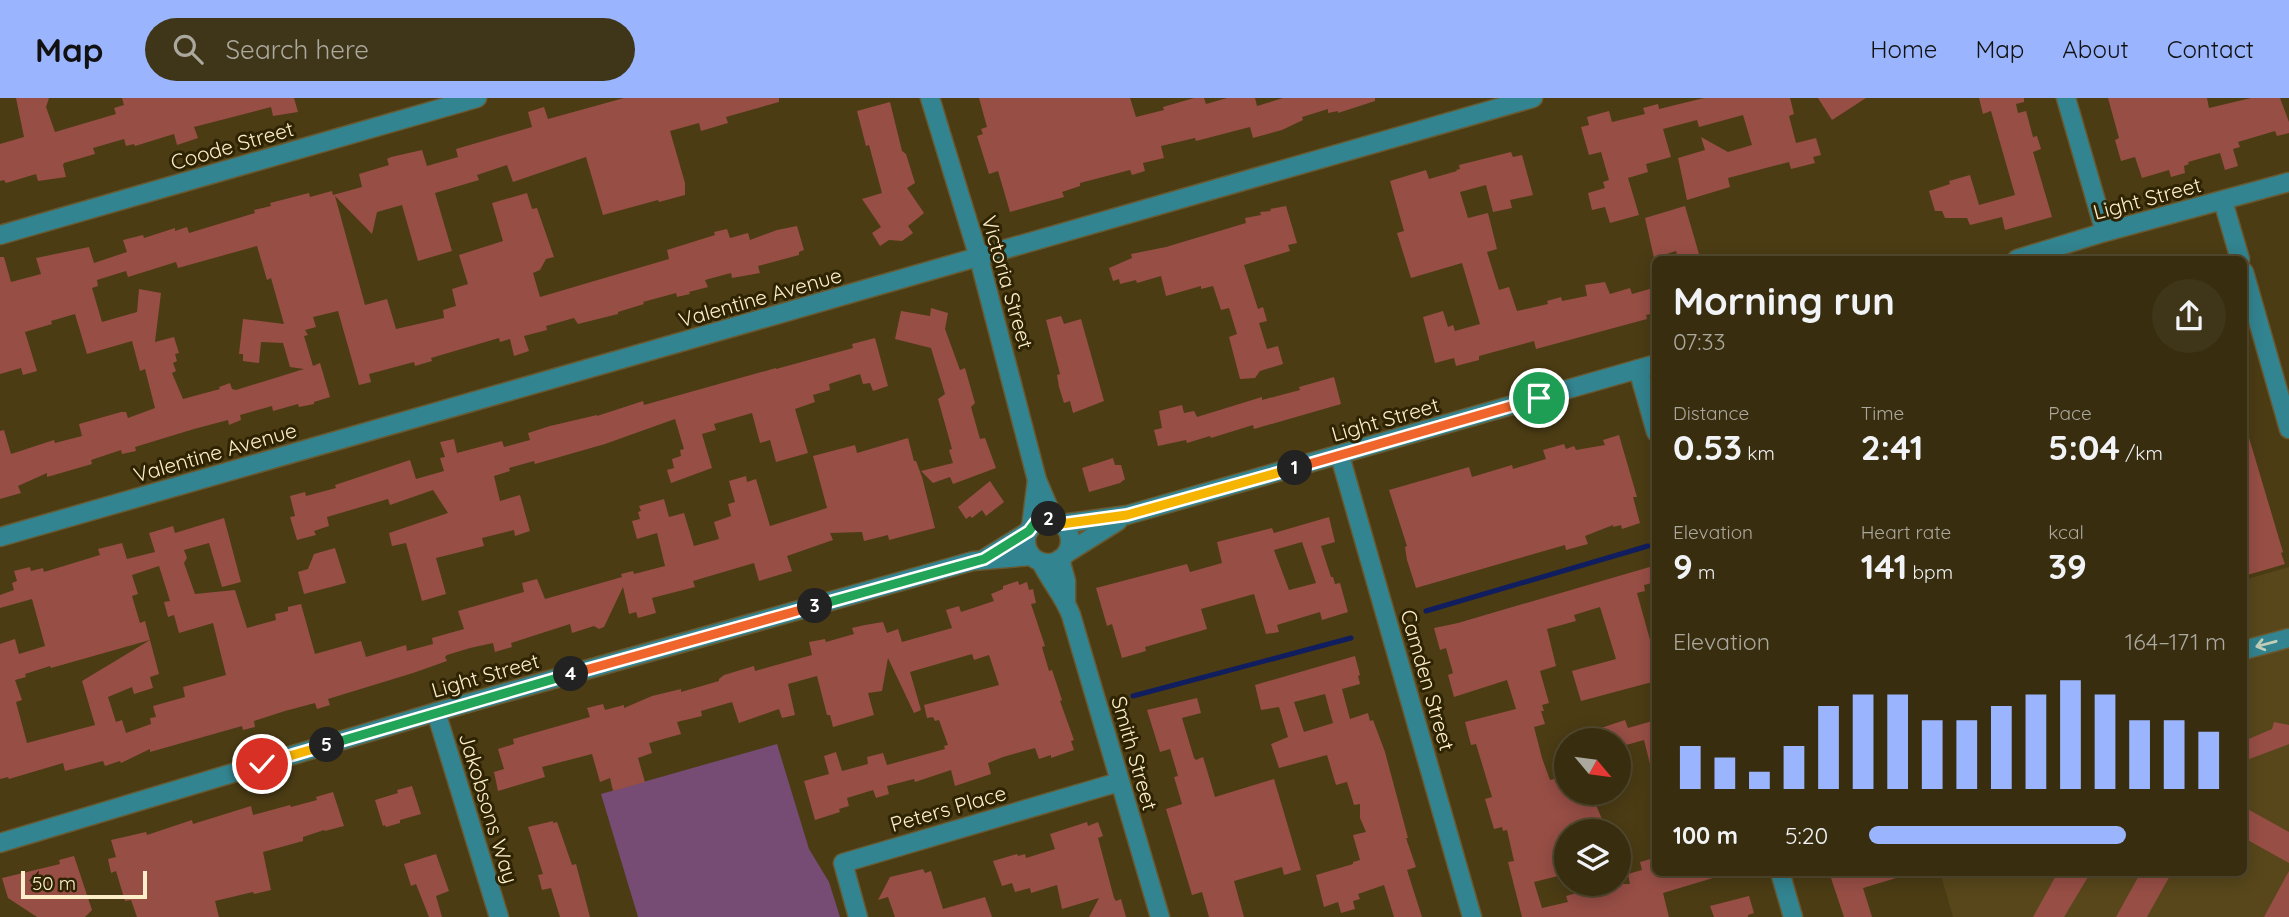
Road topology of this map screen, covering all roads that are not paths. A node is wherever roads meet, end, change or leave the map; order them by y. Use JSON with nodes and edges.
{"nodes":[{"id":1,"x":477,"y":98,"type":"edge"},
{"id":2,"x":930,"y":98,"type":"edge"},
{"id":3,"x":1533,"y":98,"type":"edge"},
{"id":4,"x":2066,"y":98,"type":"edge"},
{"id":5,"x":2289,"y":183,"type":"edge"},
{"id":6,"x":2223,"y":201,"type":"junction"},
{"id":7,"x":2105,"y":232,"type":"junction"},
{"id":8,"x":0,"y":235,"type":"edge"},
{"id":9,"x":2027,"y":256,"type":"edge"},
{"id":10,"x":2239,"y":256,"type":"edge"},
{"id":11,"x":979,"y":258,"type":"junction"},
{"id":12,"x":2247,"y":282,"type":"edge"},
{"id":13,"x":1652,"y":365,"type":"edge"},
{"id":14,"x":1638,"y":369,"type":"junction"},
{"id":15,"x":1652,"y":418,"type":"edge"},
{"id":16,"x":2289,"y":429,"type":"edge"},
{"id":17,"x":1340,"y":456,"type":"junction"},
{"id":18,"x":1037,"y":480,"type":"junction"},
{"id":19,"x":1127,"y":515,"type":"junction"},
{"id":20,"x":1058,"y":522,"type":"junction"},
{"id":21,"x":1030,"y":529,"type":"junction"},
{"id":22,"x":0,"y":537,"type":"edge"},
{"id":23,"x":1064,"y":556,"type":"junction"},
{"id":24,"x":984,"y":559,"type":"junction"},
{"id":25,"x":1036,"y":559,"type":"junction"},
{"id":26,"x":1066,"y":602,"type":"junction"},
{"id":27,"x":2289,"y":638,"type":"edge"},
{"id":28,"x":2247,"y":649,"type":"edge"},
{"id":29,"x":436,"y":712,"type":"junction"},
{"id":30,"x":1119,"y":782,"type":"junction"},
{"id":31,"x":0,"y":843,"type":"edge"},
{"id":32,"x":1781,"y":876,"type":"edge"},
{"id":33,"x":499,"y":917,"type":"edge"},
{"id":34,"x":858,"y":917,"type":"edge"},
{"id":35,"x":1160,"y":917,"type":"edge"},
{"id":36,"x":1472,"y":917,"type":"edge"},
{"id":37,"x":1793,"y":917,"type":"edge"}],
"edges":[{"from":1,"to":8,"type":"street","name":"Coode Street"},
{"from":2,"to":11,"type":"street","name":"Victoria Street"},
{"from":3,"to":11,"type":"street","name":"Valentine Avenue"},
{"from":4,"to":7,"type":"street"},
{"from":5,"to":6,"type":"street","name":"Light Street"},
{"from":6,"to":7,"type":"street","name":"Light Street"},
{"from":6,"to":10,"type":"street"},
{"from":7,"to":9,"type":"street","name":"Light Street"},
{"from":11,"to":18,"type":"street","name":"Victoria Street"},
{"from":11,"to":22,"type":"street","name":"Valentine Avenue"},
{"from":12,"to":16,"type":"street"},
{"from":13,"to":14,"type":"street","name":"Light Street"},
{"from":14,"to":15,"type":"street"},
{"from":14,"to":17,"type":"street","name":"Light Street"},
{"from":17,"to":19,"type":"street","name":"Light Street"},
{"from":17,"to":36,"type":"street","name":"Camden Street"},
{"from":18,"to":20,"type":"street","name":"Victoria Street"},
{"from":18,"to":21,"type":"street","name":"Victoria Street"},
{"from":19,"to":20,"type":"street","name":"Light Street"},
{"from":19,"to":23,"type":"street","name":"Light Street"},
{"from":20,"to":21,"type":"street"},
{"from":20,"to":23,"type":"street"},
{"from":21,"to":24,"type":"street","name":"Light Street"},
{"from":21,"to":25,"type":"street"},
{"from":23,"to":25,"type":"street"},
{"from":23,"to":26,"type":"street","name":"Smith Street"},
{"from":24,"to":25,"type":"street","name":"Light Street"},
{"from":24,"to":29,"type":"street","name":"Light Street"},
{"from":25,"to":26,"type":"street","name":"Smith Street"},
{"from":26,"to":30,"type":"street","name":"Smith Street"},
{"from":27,"to":28,"type":"street","one_way":true},
{"from":29,"to":31,"type":"street","name":"Light Street"},
{"from":29,"to":33,"type":"street","name":"Jakobsons Way"},
{"from":30,"to":34,"type":"street","name":"Peters Place"},
{"from":30,"to":35,"type":"street","name":"Smith Street"},
{"from":32,"to":37,"type":"street"}]}
